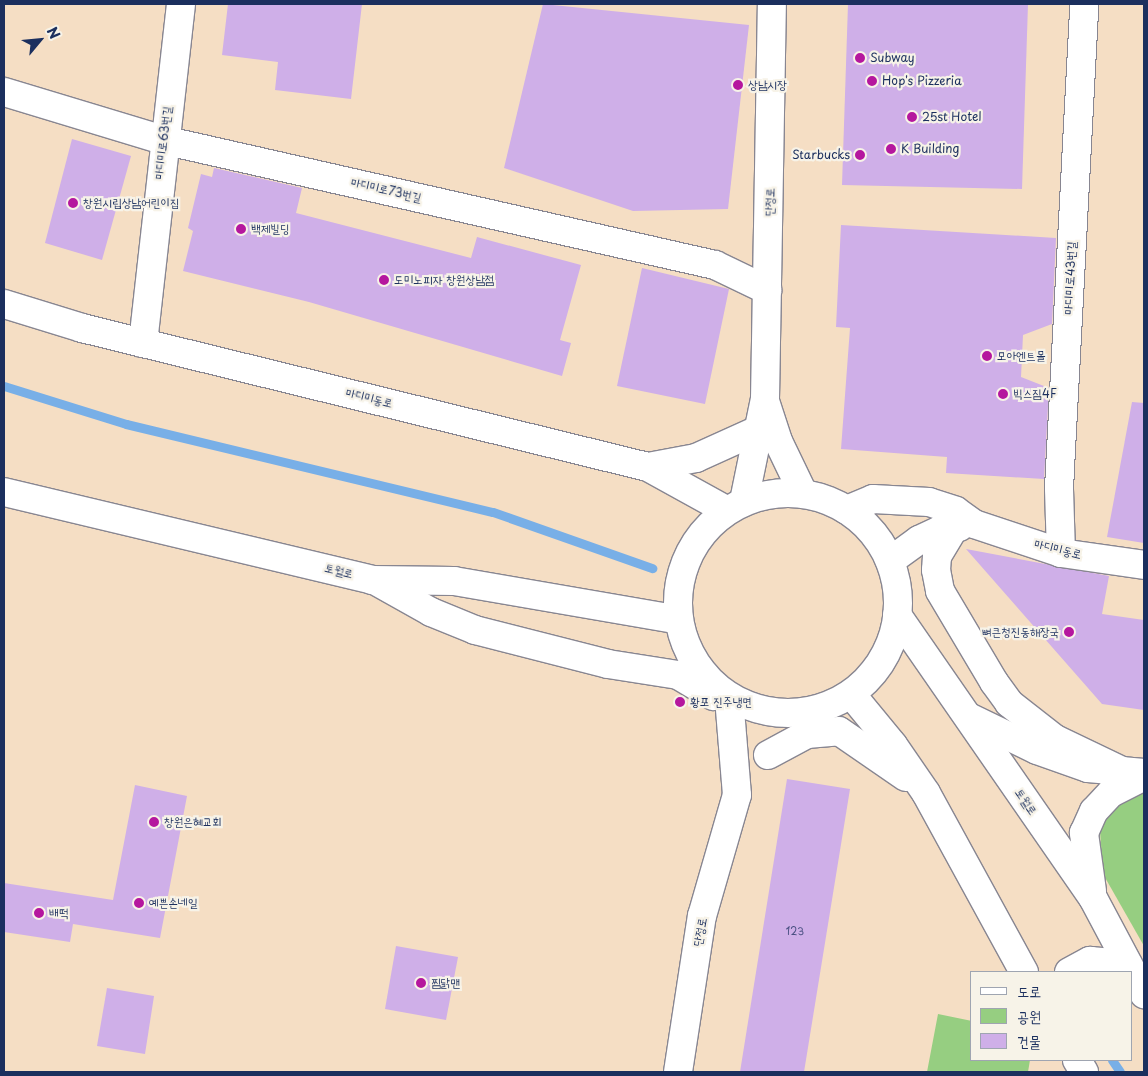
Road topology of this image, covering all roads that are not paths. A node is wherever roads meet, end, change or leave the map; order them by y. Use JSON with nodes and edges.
{"nodes":[{"id":1,"x":181,"y":4,"type":"edge"},
{"id":2,"x":772,"y":4,"type":"edge"},
{"id":3,"x":1084,"y":4,"type":"edge"},
{"id":4,"x":4,"y":92,"type":"edge"},
{"id":5,"x":163,"y":140,"type":"junction"},
{"id":6,"x":767,"y":290,"type":"junction"},
{"id":7,"x":4,"y":304,"type":"edge"},
{"id":8,"x":142,"y":343,"type":"junction"},
{"id":9,"x":765,"y":400,"type":"junction"},
{"id":10,"x":758,"y":430,"type":"junction"},
{"id":11,"x":648,"y":467,"type":"junction"},
{"id":12,"x":4,"y":492,"type":"edge"},
{"id":13,"x":803,"y":493,"type":"junction"},
{"id":14,"x":735,"y":506,"type":"junction"},
{"id":15,"x":847,"y":510,"type":"junction"},
{"id":16,"x":964,"y":526,"type":"junction"},
{"id":17,"x":1061,"y":553,"type":"junction"},
{"id":18,"x":890,"y":561,"type":"junction"},
{"id":19,"x":1144,"y":565,"type":"edge"},
{"id":20,"x":372,"y":580,"type":"junction"},
{"id":21,"x":897,"y":615,"type":"junction"},
{"id":22,"x":679,"y":620,"type":"junction"},
{"id":23,"x":850,"y":694,"type":"junction"},
{"id":24,"x":730,"y":703,"type":"junction"},
{"id":25,"x":797,"y":713,"type":"junction"},
{"id":26,"x":967,"y":716,"type":"junction"},
{"id":27,"x":768,"y":755,"type":"junction"},
{"id":28,"x":1137,"y":773,"type":"edge"},
{"id":29,"x":926,"y":793,"type":"junction"},
{"id":30,"x":738,"y":795,"type":"junction"},
{"id":31,"x":1093,"y":898,"type":"junction"},
{"id":32,"x":1128,"y":964,"type":"junction"},
{"id":33,"x":1023,"y":971,"type":"edge"},
{"id":34,"x":1071,"y":971,"type":"edge"},
{"id":35,"x":1132,"y":971,"type":"edge"},
{"id":36,"x":1133,"y":973,"type":"edge"},
{"id":37,"x":1144,"y":994,"type":"edge"},
{"id":38,"x":1078,"y":1061,"type":"edge"},
{"id":39,"x":678,"y":1072,"type":"edge"},
{"id":40,"x":1084,"y":1072,"type":"edge"}],
"edges":[{"from":1,"to":5,"type":"street","name":"마디미로63번길"},
{"from":2,"to":6,"type":"street","name":"단정로"},
{"from":3,"to":17,"type":"street","name":"마디미로43번길"},
{"from":4,"to":5,"type":"street","name":"마디미로73번길"},
{"from":5,"to":6,"type":"street","name":"마디미로73번길"},
{"from":5,"to":8,"type":"street","name":"마디미로63번길"},
{"from":6,"to":9,"type":"street","name":"단정로"},
{"from":7,"to":8,"type":"street","name":"마디미동로"},
{"from":8,"to":11,"type":"street","name":"마디미동로"},
{"from":9,"to":10,"type":"street","name":"단정로"},
{"from":9,"to":13,"type":"street","name":"단정로"},
{"from":10,"to":11,"type":"street"},
{"from":10,"to":14,"type":"street","name":"단정로"},
{"from":11,"to":14,"type":"street","name":"마디미동로"},
{"from":12,"to":20,"type":"street","name":"토월로"},
{"from":13,"to":14,"type":"street"},
{"from":13,"to":15,"type":"street"},
{"from":14,"to":22,"type":"street"},
{"from":15,"to":16,"type":"street","name":"마디미동로"},
{"from":15,"to":18,"type":"street"},
{"from":16,"to":17,"type":"street","name":"마디미동로"},
{"from":16,"to":18,"type":"street"},
{"from":16,"to":28,"type":"street"},
{"from":17,"to":19,"type":"street","name":"마디미동로"},
{"from":18,"to":21,"type":"street"},
{"from":20,"to":22,"type":"street","name":"토월로"},
{"from":20,"to":24,"type":"street"},
{"from":21,"to":23,"type":"street"},
{"from":21,"to":26,"type":"street","name":"토월로"},
{"from":22,"to":24,"type":"street"},
{"from":23,"to":25,"type":"street"},
{"from":23,"to":29,"type":"street"},
{"from":24,"to":25,"type":"street"},
{"from":24,"to":30,"type":"street","name":"단정로"},
{"from":25,"to":27,"type":"street","name":"단정로"},
{"from":26,"to":28,"type":"street"},
{"from":26,"to":31,"type":"street","name":"토월로"},
{"from":27,"to":29,"type":"street"},
{"from":27,"to":30,"type":"street","name":"단정로"},
{"from":28,"to":31,"type":"street"},
{"from":29,"to":33,"type":"street"},
{"from":30,"to":39,"type":"street","name":"단정로"},
{"from":31,"to":32,"type":"street","name":"토월로"},
{"from":32,"to":34,"type":"street"},
{"from":32,"to":35,"type":"street","name":"토월로"},
{"from":36,"to":37,"type":"street","name":"토월로"},
{"from":38,"to":40,"type":"street"}]}
